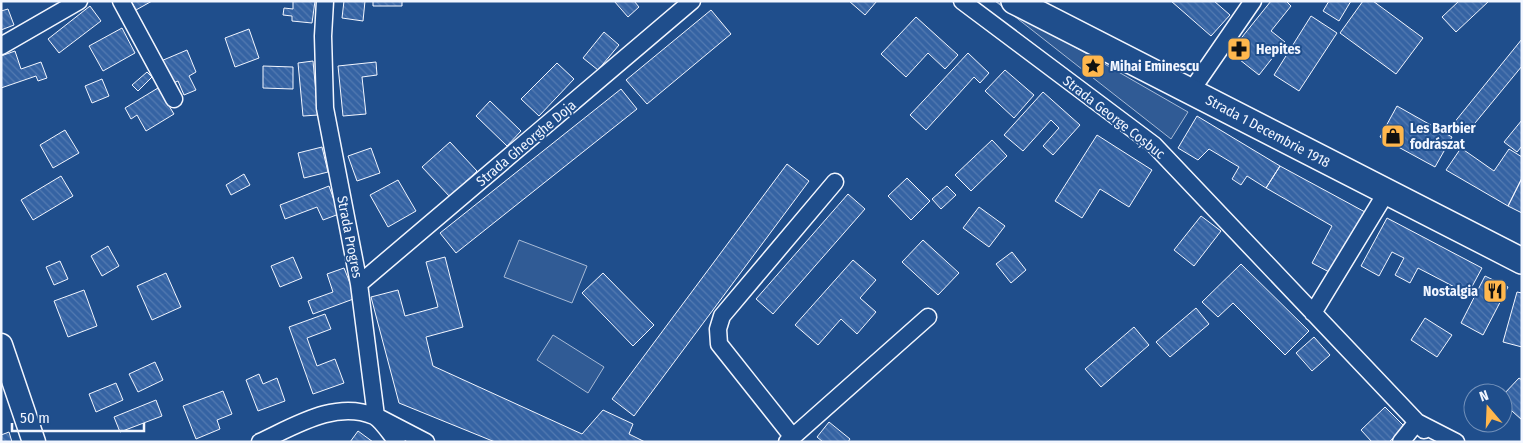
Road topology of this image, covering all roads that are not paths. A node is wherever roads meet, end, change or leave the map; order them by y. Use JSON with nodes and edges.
{"nodes":[{"id":1,"x":79,"y":1,"type":"edge"},
{"id":2,"x":121,"y":1,"type":"edge"},
{"id":3,"x":325,"y":1,"type":"edge"},
{"id":4,"x":692,"y":1,"type":"edge"},
{"id":5,"x":962,"y":1,"type":"edge"},
{"id":6,"x":1253,"y":1,"type":"edge"},
{"id":7,"x":1025,"y":4,"type":"edge"},
{"id":8,"x":1,"y":46,"type":"edge"},
{"id":9,"x":1191,"y":91,"type":"junction"},
{"id":10,"x":174,"y":99,"type":"dead end"},
{"id":11,"x":835,"y":182,"type":"dead end"},
{"id":12,"x":1386,"y":193,"type":"junction"},
{"id":13,"x":1522,"y":261,"type":"edge"},
{"id":14,"x":359,"y":284,"type":"junction"},
{"id":15,"x":1313,"y":313,"type":"junction"},
{"id":16,"x":928,"y":317,"type":"dead end"},
{"id":17,"x":1,"y":345,"type":"edge"},
{"id":18,"x":376,"y":416,"type":"junction"},
{"id":19,"x":1417,"y":422,"type":"junction"},
{"id":20,"x":790,"y":439,"type":"edge"},
{"id":21,"x":34,"y":442,"type":"edge"},
{"id":22,"x":260,"y":442,"type":"edge"},
{"id":23,"x":397,"y":442,"type":"edge"},
{"id":24,"x":426,"y":442,"type":"edge"},
{"id":25,"x":1401,"y":442,"type":"edge"},
{"id":26,"x":1433,"y":442,"type":"edge"},
{"id":27,"x":1456,"y":442,"type":"edge"}],
"edges":[{"from":1,"to":8,"type":"street"},
{"from":2,"to":10,"type":"street"},
{"from":3,"to":14,"type":"street","name":"Strada Progres"},
{"from":4,"to":14,"type":"street","name":"Strada Gheorghe Doja"},
{"from":5,"to":15,"type":"street","name":"Strada George Coșbuc"},
{"from":6,"to":9,"type":"street"},
{"from":7,"to":9,"type":"main road","name":"Strada 1 Decembrie 1918"},
{"from":9,"to":12,"type":"main road","name":"Strada 1 Decembrie 1918"},
{"from":11,"to":20,"type":"street"},
{"from":12,"to":13,"type":"main road","name":"Strada 1 Decembrie 1918"},
{"from":12,"to":15,"type":"street"},
{"from":14,"to":18,"type":"street","name":"Strada Progres"},
{"from":15,"to":19,"type":"street","name":"Strada George Coșbuc"},
{"from":16,"to":20,"type":"street"},
{"from":17,"to":21,"type":"main road"},
{"from":18,"to":22,"type":"street"},
{"from":18,"to":23,"type":"street"},
{"from":18,"to":24,"type":"street"},
{"from":19,"to":25,"type":"street"},
{"from":19,"to":26,"type":"street","name":"Strada George Coșbuc"},
{"from":19,"to":27,"type":"street","name":"Strada George Coșbuc"}]}
